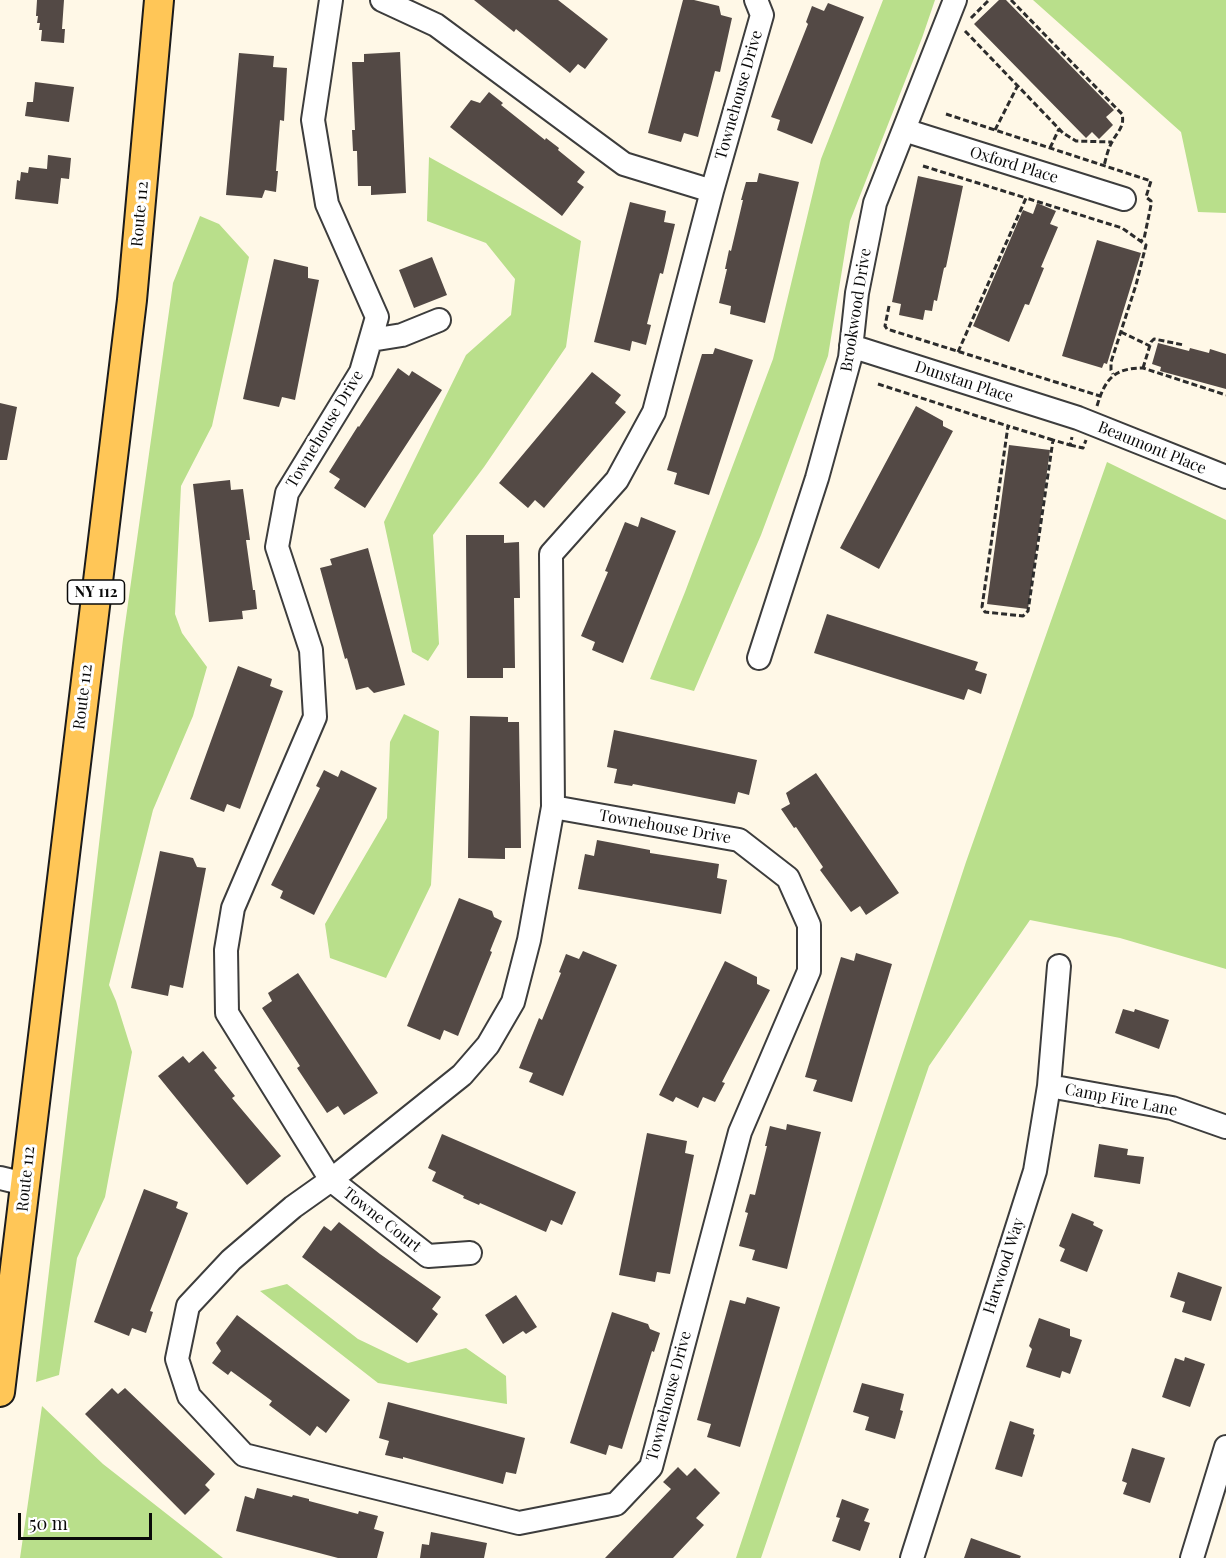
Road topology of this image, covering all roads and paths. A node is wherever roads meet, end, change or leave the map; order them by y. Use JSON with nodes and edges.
{"nodes":[{"id":1,"x":159,"y":0,"type":"edge"},
{"id":2,"x":331,"y":0,"type":"edge"},
{"id":3,"x":382,"y":0,"type":"edge"},
{"id":4,"x":756,"y":0,"type":"edge"},
{"id":5,"x":955,"y":0,"type":"edge"},
{"id":6,"x":989,"y":0,"type":"edge"},
{"id":7,"x":1011,"y":0,"type":"edge"},
{"id":8,"x":969,"y":20,"type":"dead end"},
{"id":9,"x":962,"y":26,"type":"dead end"},
{"id":10,"x":1018,"y":85,"type":"junction"},
{"id":11,"x":1059,"y":129,"type":"junction"},
{"id":12,"x":904,"y":130,"type":"junction"},
{"id":13,"x":995,"y":130,"type":"dead end"},
{"id":14,"x":1112,"y":142,"type":"junction"},
{"id":15,"x":1050,"y":148,"type":"dead end"},
{"id":16,"x":923,"y":166,"type":"dead end"},
{"id":17,"x":1104,"y":166,"type":"dead end"},
{"id":18,"x":712,"y":191,"type":"junction"},
{"id":19,"x":1026,"y":198,"type":"junction"},
{"id":20,"x":1124,"y":199,"type":"dead end"},
{"id":21,"x":889,"y":306,"type":"dead end"},
{"id":22,"x":439,"y":320,"type":"dead end"},
{"id":23,"x":1121,"y":332,"type":"junction"},
{"id":24,"x":370,"y":340,"type":"junction"},
{"id":25,"x":1184,"y":345,"type":"dead end"},
{"id":26,"x":851,"y":346,"type":"junction"},
{"id":27,"x":1150,"y":346,"type":"junction"},
{"id":28,"x":958,"y":352,"type":"junction"},
{"id":29,"x":1143,"y":368,"type":"junction"},
{"id":30,"x":1113,"y":374,"type":"junction"},
{"id":31,"x":878,"y":384,"type":"dead end"},
{"id":32,"x":1226,"y":395,"type":"edge"},
{"id":33,"x":1100,"y":396,"type":"junction"},
{"id":34,"x":1084,"y":420,"type":"junction"},
{"id":35,"x":1008,"y":426,"type":"junction"},
{"id":36,"x":1053,"y":440,"type":"junction"},
{"id":37,"x":1070,"y":446,"type":"junction"},
{"id":38,"x":1226,"y":477,"type":"edge"},
{"id":39,"x":759,"y":658,"type":"dead end"},
{"id":40,"x":553,"y":807,"type":"junction"},
{"id":41,"x":1059,"y":966,"type":"dead end"},
{"id":42,"x":1049,"y":1086,"type":"junction"},
{"id":43,"x":1226,"y":1127,"type":"edge"},
{"id":44,"x":331,"y":1180,"type":"junction"},
{"id":45,"x":13,"y":1181,"type":"edge"},
{"id":46,"x":470,"y":1253,"type":"dead end"},
{"id":47,"x":0,"y":1388,"type":"edge"},
{"id":48,"x":1226,"y":1447,"type":"edge"},
{"id":49,"x":912,"y":1558,"type":"edge"},
{"id":50,"x":1191,"y":1558,"type":"edge"}],
"edges":[{"from":1,"to":45,"type":"main road","name":"Route 112","number":"NY 112"},
{"from":2,"to":24,"type":"street","name":"Townehouse Drive"},
{"from":3,"to":18,"type":"street"},
{"from":4,"to":18,"type":"street","name":"Townehouse Drive"},
{"from":5,"to":12,"type":"street","name":"Brookwood Drive"},
{"from":6,"to":8,"type":"path"},
{"from":7,"to":14,"type":"path"},
{"from":9,"to":10,"type":"path"},
{"from":10,"to":11,"type":"path"},
{"from":10,"to":13,"type":"path"},
{"from":11,"to":14,"type":"path"},
{"from":11,"to":15,"type":"path"},
{"from":12,"to":20,"type":"street","name":"Oxford Place"},
{"from":12,"to":26,"type":"street","name":"Brookwood Drive"},
{"from":14,"to":17,"type":"path"},
{"from":16,"to":19,"type":"path"},
{"from":18,"to":40,"type":"street","name":"Townehouse Drive"},
{"from":19,"to":23,"type":"path"},
{"from":19,"to":28,"type":"path"},
{"from":21,"to":28,"type":"path"},
{"from":22,"to":24,"type":"street"},
{"from":23,"to":27,"type":"path"},
{"from":23,"to":30,"type":"path"},
{"from":24,"to":44,"type":"street","name":"Townehouse Drive"},
{"from":25,"to":27,"type":"path"},
{"from":26,"to":34,"type":"street","name":"Dunstan Place"},
{"from":26,"to":39,"type":"street","name":"Brookwood Drive"},
{"from":27,"to":29,"type":"path"},
{"from":28,"to":33,"type":"path"},
{"from":29,"to":30,"type":"path"},
{"from":29,"to":32,"type":"path"},
{"from":30,"to":33,"type":"path"},
{"from":31,"to":35,"type":"path"},
{"from":33,"to":34,"type":"path"},
{"from":34,"to":37,"type":"path"},
{"from":34,"to":37,"type":"path"},
{"from":34,"to":38,"type":"street","name":"Beaumont Place"},
{"from":35,"to":36,"type":"path"},
{"from":35,"to":36,"type":"path"},
{"from":36,"to":37,"type":"path"},
{"from":40,"to":44,"type":"street","name":"Townehouse Drive"},
{"from":40,"to":44,"type":"street","name":"Townehouse Drive"},
{"from":41,"to":42,"type":"street","name":"Harwood Way"},
{"from":42,"to":43,"type":"street","name":"Camp Fire Lane"},
{"from":42,"to":49,"type":"street","name":"Harwood Way"},
{"from":44,"to":46,"type":"street","name":"Towne Court"},
{"from":45,"to":47,"type":"main road","name":"Route 112","number":"NY 112"},
{"from":48,"to":50,"type":"street"}]}
